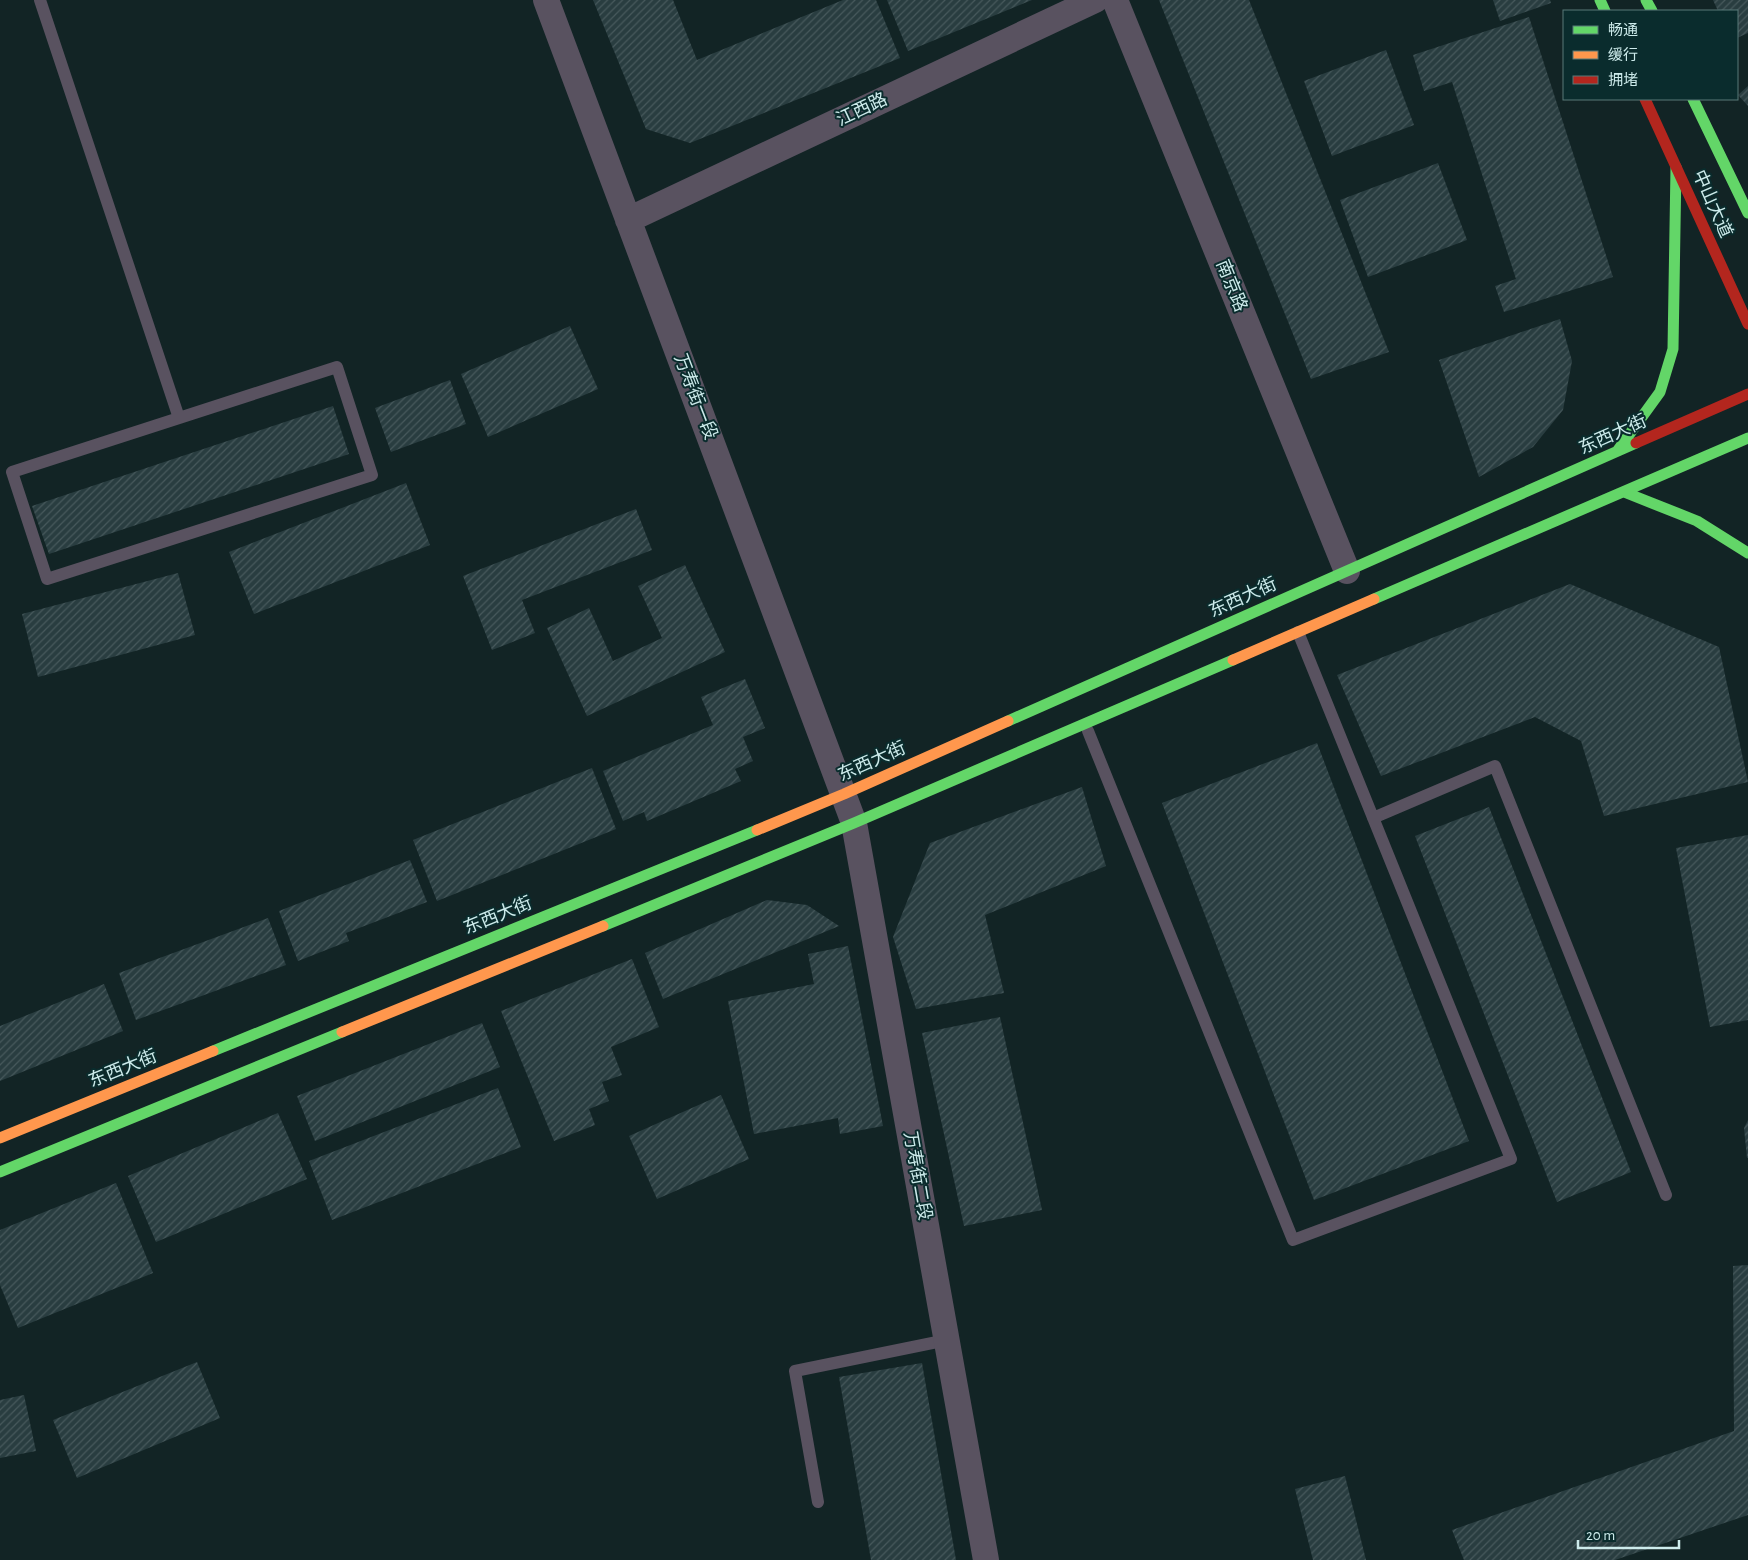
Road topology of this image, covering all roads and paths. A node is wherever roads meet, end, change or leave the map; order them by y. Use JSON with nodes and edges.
{"nodes":[{"id":1,"x":40,"y":0,"type":"edge"},
{"id":2,"x":546,"y":0,"type":"edge"},
{"id":3,"x":1095,"y":0,"type":"edge"},
{"id":4,"x":1115,"y":0,"type":"edge"},
{"id":5,"x":1645,"y":100,"type":"edge"},
{"id":6,"x":1693,"y":100,"type":"edge"},
{"id":7,"x":1676,"y":167,"type":"junction"},
{"id":8,"x":1748,"y":213,"type":"edge"},
{"id":9,"x":628,"y":220,"type":"junction"},
{"id":10,"x":1748,"y":324,"type":"edge"},
{"id":11,"x":1748,"y":394,"type":"edge"},
{"id":12,"x":179,"y":418,"type":"junction"},
{"id":13,"x":1748,"y":438,"type":"edge"},
{"id":14,"x":1617,"y":452,"type":"junction"},
{"id":15,"x":1624,"y":492,"type":"junction"},
{"id":16,"x":1748,"y":553,"type":"edge"},
{"id":17,"x":1347,"y":572,"type":"junction"},
{"id":18,"x":1298,"y":632,"type":"junction"},
{"id":19,"x":1088,"y":731,"type":"dead end"},
{"id":20,"x":844,"y":794,"type":"junction"},
{"id":21,"x":1373,"y":818,"type":"junction"},
{"id":22,"x":854,"y":824,"type":"junction"},
{"id":23,"x":0,"y":1138,"type":"edge"},
{"id":24,"x":0,"y":1172,"type":"edge"},
{"id":25,"x":1666,"y":1195,"type":"dead end"},
{"id":26,"x":947,"y":1340,"type":"junction"},
{"id":27,"x":818,"y":1502,"type":"dead end"},
{"id":28,"x":986,"y":1560,"type":"edge"}],
"edges":[{"from":1,"to":12,"type":"lane"},
{"from":2,"to":9,"type":"street","name":"万寿街一段"},
{"from":3,"to":9,"type":"street","name":"江西路"},
{"from":4,"to":17,"type":"street","name":"南京路"},
{"from":5,"to":7,"type":"street","name":"中山大道"},
{"from":6,"to":8,"type":"street","name":"中山大道"},
{"from":7,"to":10,"type":"street","name":"中山大道"},
{"from":7,"to":14,"type":"street"},
{"from":9,"to":20,"type":"street","name":"万寿街一段"},
{"from":11,"to":14,"type":"street","name":"东西大街"},
{"from":12,"to":12,"type":"lane"},
{"from":13,"to":15,"type":"street"},
{"from":14,"to":17,"type":"street","name":"东西大街"},
{"from":15,"to":16,"type":"street"},
{"from":15,"to":18,"type":"street"},
{"from":17,"to":20,"type":"street","name":"东西大街"},
{"from":18,"to":21,"type":"lane"},
{"from":18,"to":22,"type":"street"},
{"from":19,"to":21,"type":"lane"},
{"from":20,"to":22,"type":"street","name":"万寿街二段"},
{"from":20,"to":23,"type":"street","name":"东西大街"},
{"from":21,"to":25,"type":"lane"},
{"from":22,"to":24,"type":"street"},
{"from":22,"to":26,"type":"street","name":"万寿街二段"},
{"from":26,"to":27,"type":"lane"},
{"from":26,"to":28,"type":"street","name":"万寿街二段"}]}
